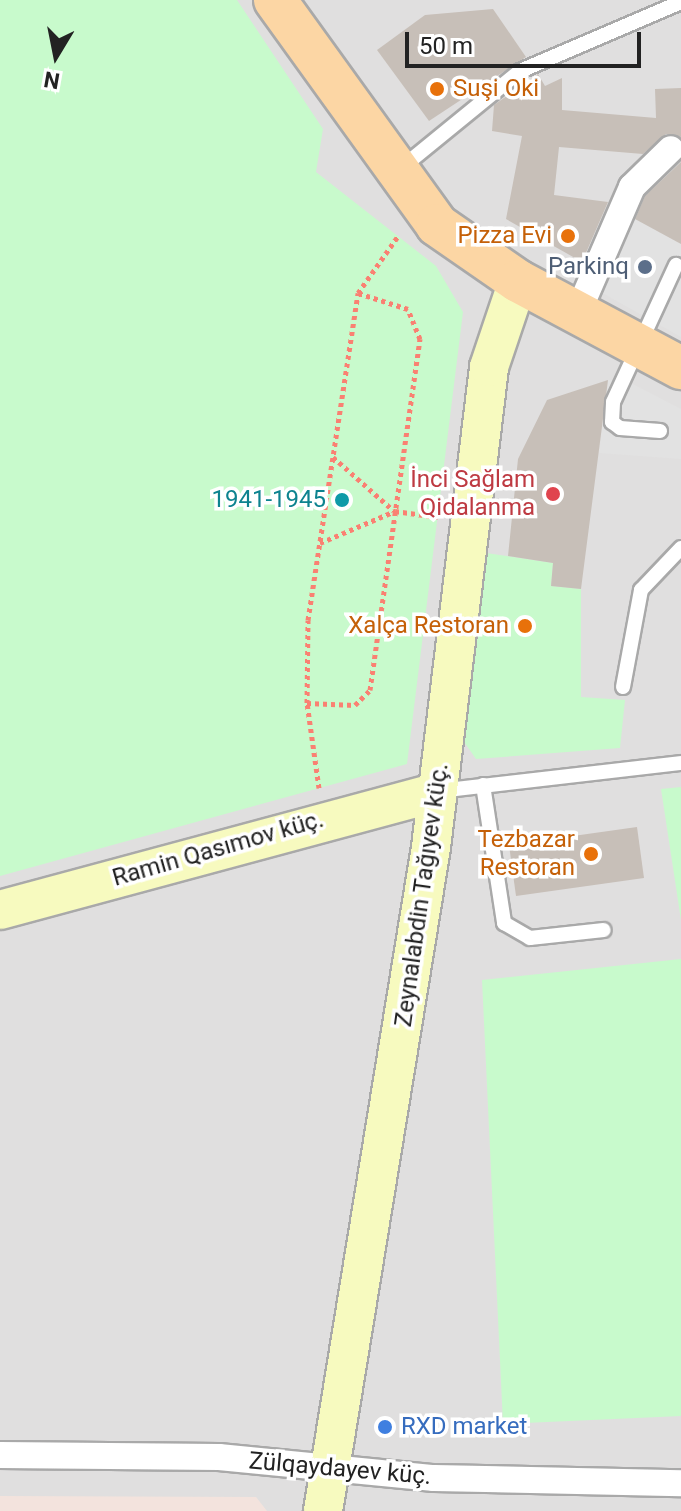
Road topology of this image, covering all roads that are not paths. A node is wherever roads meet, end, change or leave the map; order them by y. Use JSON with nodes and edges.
{"nodes":[{"id":1,"x":275,"y":0,"type":"edge"},
{"id":2,"x":681,"y":2,"type":"edge"},
{"id":3,"x":671,"y":149,"type":"dead end"},
{"id":4,"x":394,"y":174,"type":"junction"},
{"id":5,"x":676,"y":265,"type":"dead end"},
{"id":6,"x":518,"y":281,"type":"junction"},
{"id":7,"x":578,"y":312,"type":"junction"},
{"id":8,"x":638,"y":344,"type":"junction"},
{"id":9,"x":681,"y":368,"type":"edge"},
{"id":10,"x":660,"y":431,"type":"dead end"},
{"id":11,"x":681,"y":548,"type":"edge"},
{"id":12,"x":623,"y":687,"type":"dead end"},
{"id":13,"x":681,"y":763,"type":"edge"},
{"id":14,"x":483,"y":785,"type":"junction"},
{"id":15,"x":437,"y":792,"type":"junction"},
{"id":16,"x":0,"y":910,"type":"edge"},
{"id":17,"x":604,"y":930,"type":"dead end"},
{"id":18,"x":0,"y":1455,"type":"edge"},
{"id":19,"x":334,"y":1470,"type":"junction"},
{"id":20,"x":681,"y":1483,"type":"edge"},
{"id":21,"x":323,"y":1511,"type":"edge"}],
"edges":[{"from":1,"to":4,"type":"main road"},
{"from":2,"to":4,"type":"lane"},
{"from":3,"to":7,"type":"street"},
{"from":4,"to":6,"type":"main road"},
{"from":5,"to":8,"type":"lane"},
{"from":6,"to":7,"type":"main road"},
{"from":6,"to":15,"type":"street","name":"Zeynalabdin Tağıyev küç."},
{"from":7,"to":8,"type":"main road"},
{"from":8,"to":9,"type":"main road"},
{"from":8,"to":10,"type":"lane"},
{"from":11,"to":12,"type":"lane"},
{"from":13,"to":14,"type":"lane"},
{"from":14,"to":15,"type":"lane"},
{"from":14,"to":17,"type":"lane"},
{"from":15,"to":16,"type":"street","name":"Ramin Qasımov küç."},
{"from":15,"to":19,"type":"street","name":"Zeynalabdin Tağıyev küç."},
{"from":18,"to":19,"type":"street","name":"Zülqaydayev küç."},
{"from":19,"to":20,"type":"street","name":"Zülqaydayev küç."},
{"from":19,"to":21,"type":"street","name":"Zeynalabdin Tağıyev küç."}]}
